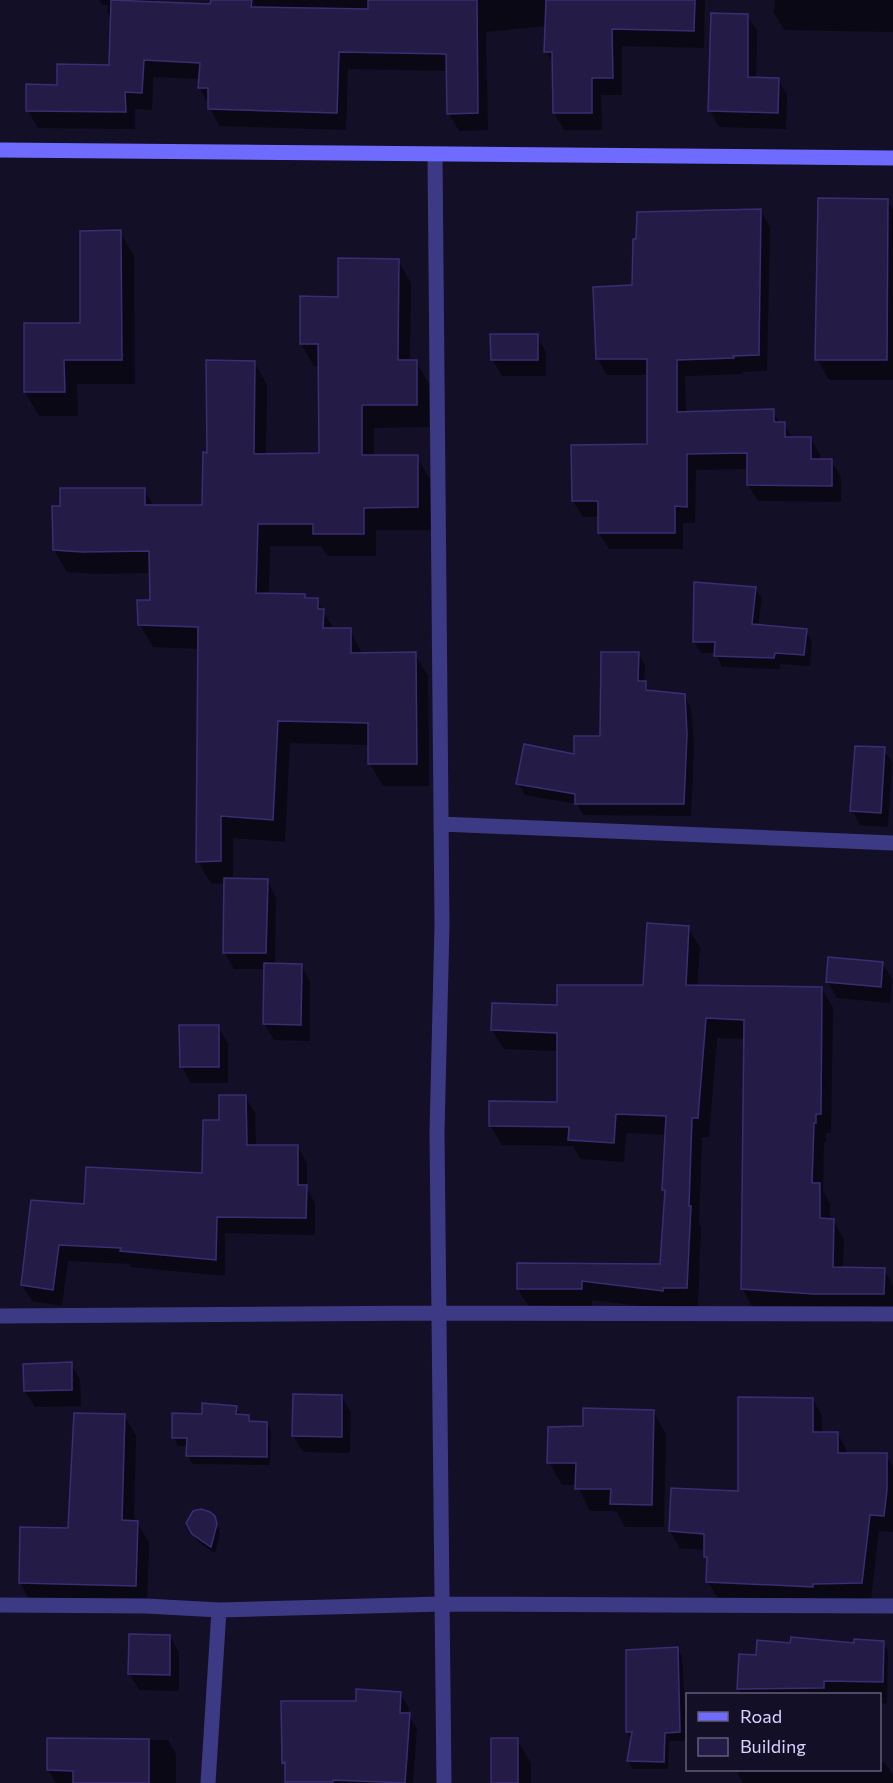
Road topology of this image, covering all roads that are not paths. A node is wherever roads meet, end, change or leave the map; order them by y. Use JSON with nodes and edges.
{"nodes":[{"id":1,"x":0,"y":150,"type":"edge"},
{"id":2,"x":435,"y":155,"type":"junction"},
{"id":3,"x":893,"y":158,"type":"edge"},
{"id":4,"x":441,"y":824,"type":"junction"},
{"id":5,"x":893,"y":843,"type":"edge"},
{"id":6,"x":438,"y":1313,"type":"junction"},
{"id":7,"x":893,"y":1314,"type":"edge"},
{"id":8,"x":0,"y":1316,"type":"edge"},
{"id":9,"x":442,"y":1604,"type":"junction"},
{"id":10,"x":0,"y":1605,"type":"edge"},
{"id":11,"x":893,"y":1606,"type":"edge"},
{"id":12,"x":219,"y":1610,"type":"junction"},
{"id":13,"x":208,"y":1783,"type":"edge"},
{"id":14,"x":444,"y":1783,"type":"edge"}],
"edges":[{"from":1,"to":2,"type":"street"},
{"from":2,"to":3,"type":"street"},
{"from":2,"to":4,"type":"street"},
{"from":4,"to":5,"type":"street"},
{"from":4,"to":6,"type":"street"},
{"from":6,"to":7,"type":"street"},
{"from":6,"to":8,"type":"street"},
{"from":6,"to":9,"type":"street"},
{"from":9,"to":11,"type":"street"},
{"from":9,"to":12,"type":"street"},
{"from":9,"to":14,"type":"street"},
{"from":10,"to":12,"type":"street"},
{"from":12,"to":13,"type":"street"}]}
